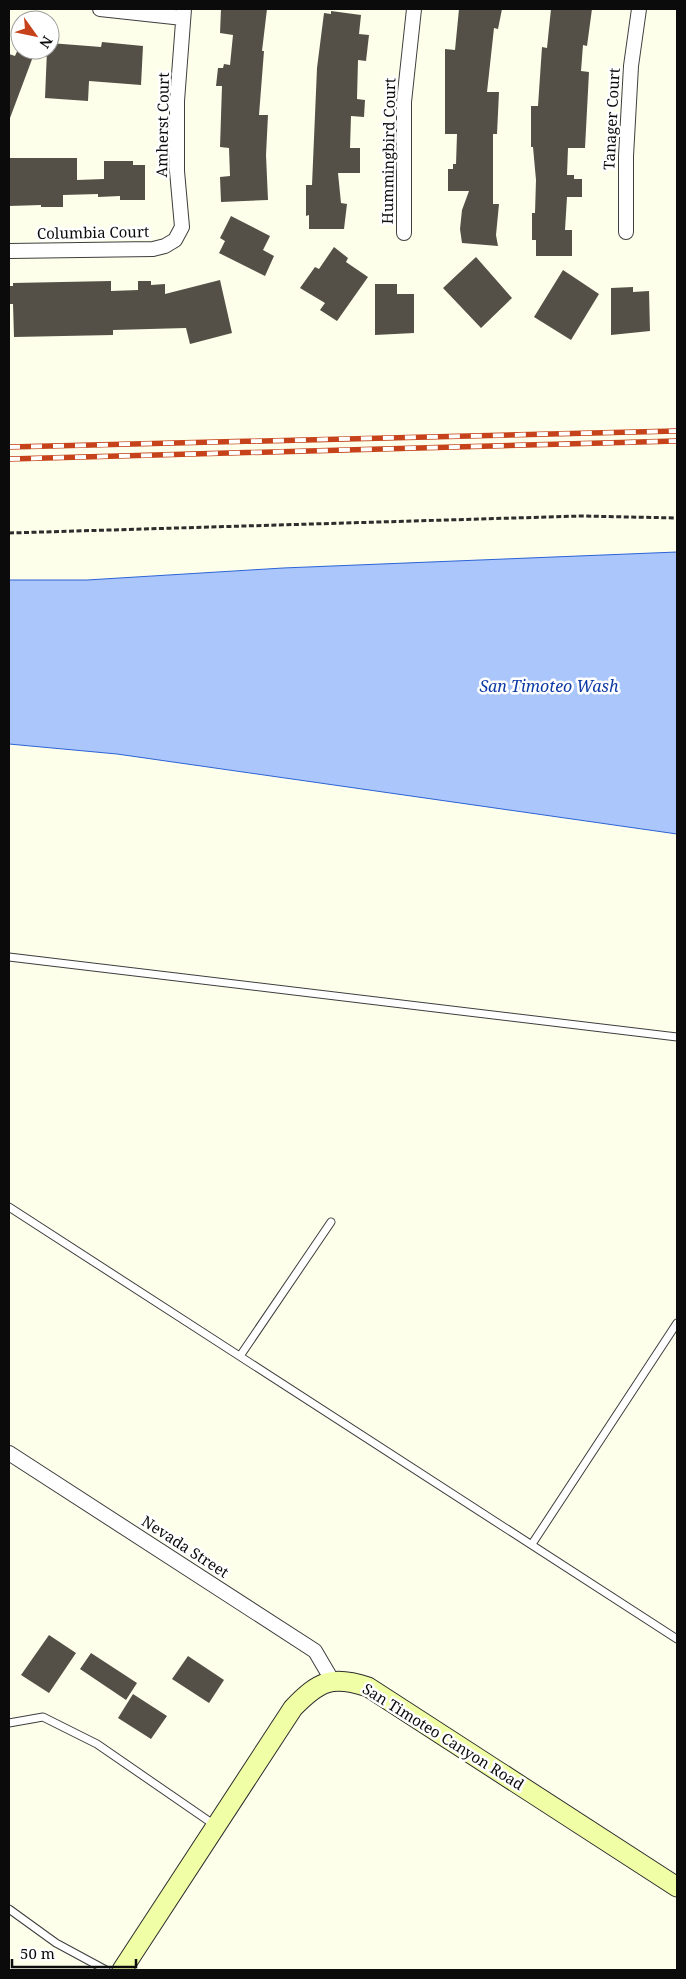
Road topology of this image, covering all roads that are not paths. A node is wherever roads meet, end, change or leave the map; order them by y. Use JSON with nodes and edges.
{"nodes":[{"id":1,"x":100,"y":9,"type":"edge"},
{"id":2,"x":414,"y":9,"type":"edge"},
{"id":3,"x":639,"y":9,"type":"edge"},
{"id":4,"x":183,"y":13,"type":"edge"},
{"id":5,"x":626,"y":232,"type":"dead end"},
{"id":6,"x":404,"y":233,"type":"dead end"},
{"id":7,"x":175,"y":240,"type":"joint"},
{"id":8,"x":9,"y":251,"type":"edge"},
{"id":9,"x":9,"y":957,"type":"edge"},
{"id":10,"x":677,"y":1037,"type":"edge"},
{"id":11,"x":9,"y":1207,"type":"edge"},
{"id":12,"x":331,"y":1222,"type":"dead end"},
{"id":13,"x":677,"y":1323,"type":"edge"},
{"id":14,"x":240,"y":1356,"type":"junction"},
{"id":15,"x":9,"y":1453,"type":"edge"},
{"id":16,"x":532,"y":1544,"type":"junction"},
{"id":17,"x":677,"y":1639,"type":"edge"},
{"id":18,"x":332,"y":1680,"type":"junction"},
{"id":19,"x":9,"y":1723,"type":"edge"},
{"id":20,"x":216,"y":1826,"type":"junction"},
{"id":21,"x":677,"y":1887,"type":"edge"},
{"id":22,"x":9,"y":1909,"type":"edge"},
{"id":23,"x":106,"y":1970,"type":"edge"},
{"id":24,"x":122,"y":1970,"type":"edge"}],
"edges":[{"from":1,"to":4,"type":"street"},
{"from":2,"to":6,"type":"street","name":"Hummingbird Court"},
{"from":3,"to":5,"type":"street","name":"Tanager Court"},
{"from":4,"to":7,"type":"street","name":"Amherst Court"},
{"from":7,"to":8,"type":"street","name":"Columbia Court"},
{"from":9,"to":10,"type":"lane"},
{"from":11,"to":14,"type":"lane"},
{"from":12,"to":14,"type":"lane"},
{"from":13,"to":16,"type":"lane"},
{"from":14,"to":16,"type":"lane"},
{"from":15,"to":18,"type":"street","name":"Nevada Street"},
{"from":16,"to":17,"type":"lane"},
{"from":18,"to":20,"type":"main road"},
{"from":18,"to":21,"type":"main road","name":"San Timoteo Canyon Road"},
{"from":19,"to":20,"type":"lane"},
{"from":20,"to":24,"type":"main road"},
{"from":22,"to":23,"type":"lane"}]}
